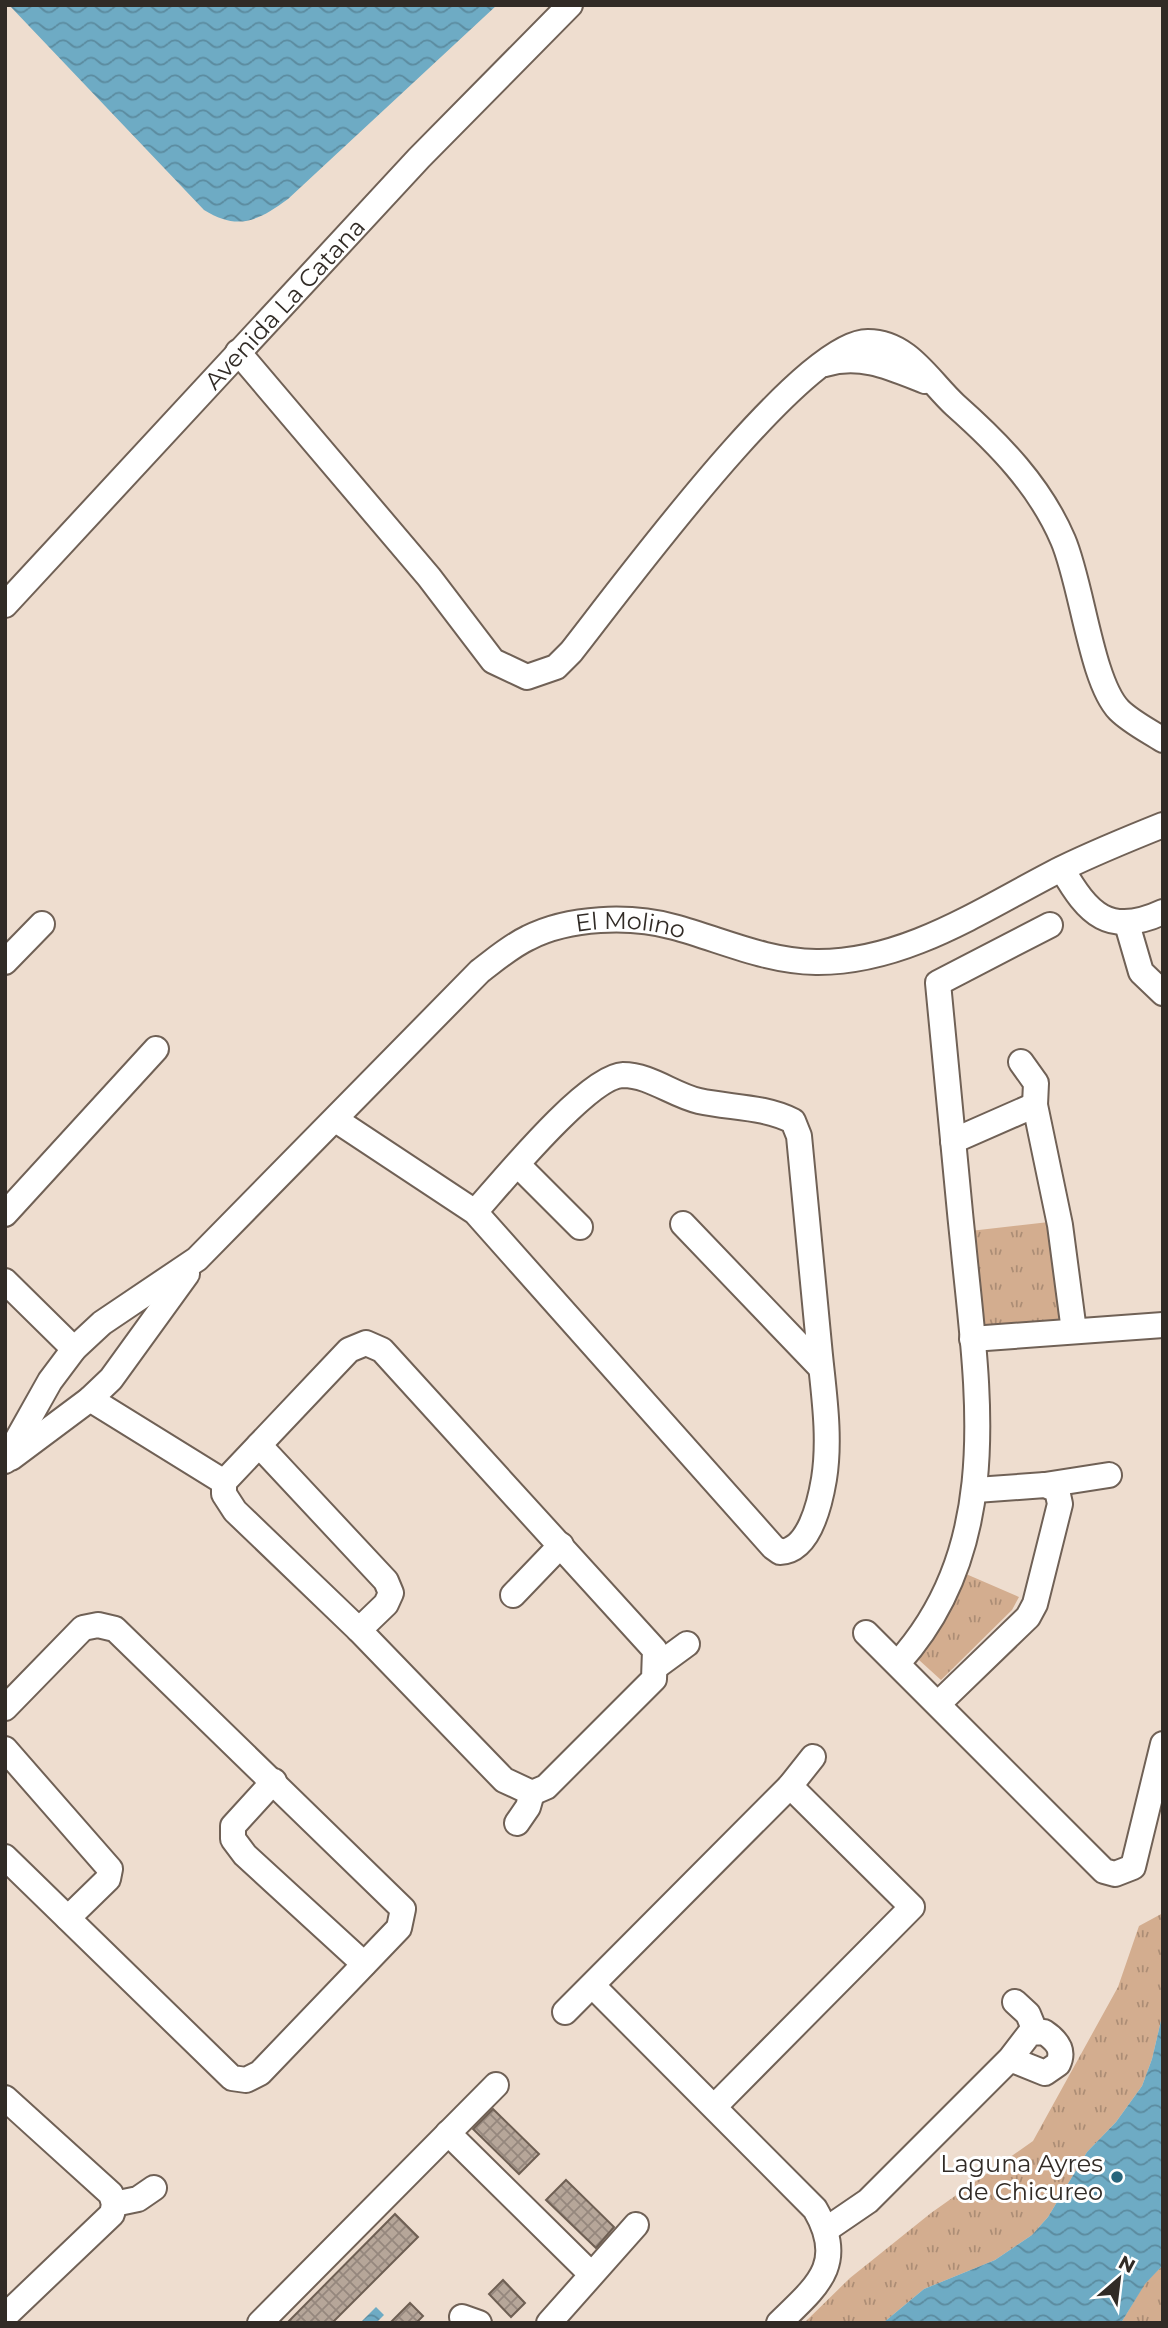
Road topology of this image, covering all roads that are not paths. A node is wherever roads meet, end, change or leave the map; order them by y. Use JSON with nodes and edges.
{"nodes":[{"id":1,"x":570,"y":5,"type":"edge"},
{"id":2,"x":238,"y":352,"type":"junction"},
{"id":3,"x":5,"y":605,"type":"edge"},
{"id":4,"x":1163,"y":740,"type":"edge"},
{"id":5,"x":1163,"y":825,"type":"edge"},
{"id":6,"x":1062,"y":869,"type":"junction"},
{"id":7,"x":1162,"y":915,"type":"edge"},
{"id":8,"x":42,"y":924,"type":"dead end"},
{"id":9,"x":1126,"y":924,"type":"junction"},
{"id":10,"x":1050,"y":925,"type":"dead end"},
{"id":11,"x":5,"y":962,"type":"edge"},
{"id":12,"x":1163,"y":993,"type":"edge"},
{"id":13,"x":156,"y":1049,"type":"dead end"},
{"id":14,"x":1021,"y":1062,"type":"dead end"},
{"id":15,"x":1035,"y":1105,"type":"junction"},
{"id":16,"x":336,"y":1121,"type":"junction"},
{"id":17,"x":953,"y":1141,"type":"junction"},
{"id":18,"x":518,"y":1165,"type":"junction"},
{"id":19,"x":475,"y":1212,"type":"junction"},
{"id":20,"x":5,"y":1214,"type":"edge"},
{"id":21,"x":683,"y":1224,"type":"dead end"},
{"id":22,"x":580,"y":1227,"type":"dead end"},
{"id":23,"x":197,"y":1259,"type":"junction"},
{"id":24,"x":5,"y":1281,"type":"edge"},
{"id":25,"x":102,"y":1323,"type":"junction"},
{"id":26,"x":1163,"y":1325,"type":"edge"},
{"id":27,"x":1074,"y":1331,"type":"junction"},
{"id":28,"x":972,"y":1339,"type":"junction"},
{"id":29,"x":74,"y":1349,"type":"junction"},
{"id":30,"x":130,"y":1353,"type":"junction"},
{"id":31,"x":821,"y":1368,"type":"junction"},
{"id":32,"x":50,"y":1381,"type":"junction"},
{"id":33,"x":85,"y":1403,"type":"junction"},
{"id":34,"x":259,"y":1445,"type":"junction"},
{"id":35,"x":5,"y":1461,"type":"edge"},
{"id":36,"x":1109,"y":1475,"type":"dead end"},
{"id":37,"x":224,"y":1482,"type":"junction"},
{"id":38,"x":1045,"y":1485,"type":"junction"},
{"id":39,"x":976,"y":1490,"type":"junction"},
{"id":40,"x":561,"y":1545,"type":"junction"},
{"id":41,"x":513,"y":1595,"type":"dead end"},
{"id":42,"x":359,"y":1630,"type":"junction"},
{"id":43,"x":866,"y":1633,"type":"dead end"},
{"id":44,"x":687,"y":1644,"type":"dead end"},
{"id":45,"x":898,"y":1663,"type":"junction"},
{"id":46,"x":657,"y":1666,"type":"junction"},
{"id":47,"x":939,"y":1703,"type":"junction"},
{"id":48,"x":5,"y":1708,"type":"edge"},
{"id":49,"x":1163,"y":1744,"type":"edge"},
{"id":50,"x":5,"y":1749,"type":"edge"},
{"id":51,"x":813,"y":1757,"type":"dead end"},
{"id":52,"x":274,"y":1781,"type":"junction"},
{"id":53,"x":790,"y":1786,"type":"junction"},
{"id":54,"x":532,"y":1793,"type":"junction"},
{"id":55,"x":517,"y":1824,"type":"dead end"},
{"id":56,"x":5,"y":1857,"type":"edge"},
{"id":57,"x":68,"y":1917,"type":"junction"},
{"id":58,"x":364,"y":1964,"type":"junction"},
{"id":59,"x":593,"y":1986,"type":"junction"},
{"id":60,"x":1015,"y":2002,"type":"dead end"},
{"id":61,"x":565,"y":2012,"type":"dead end"},
{"id":62,"x":1035,"y":2031,"type":"junction"},
{"id":63,"x":1010,"y":2059,"type":"junction"},
{"id":64,"x":496,"y":2085,"type":"dead end"},
{"id":65,"x":5,"y":2098,"type":"edge"},
{"id":66,"x":715,"y":2106,"type":"junction"},
{"id":67,"x":448,"y":2133,"type":"junction"},
{"id":68,"x":154,"y":2188,"type":"dead end"},
{"id":69,"x":114,"y":2204,"type":"junction"},
{"id":70,"x":636,"y":2225,"type":"dead end"},
{"id":71,"x":827,"y":2229,"type":"junction"},
{"id":72,"x":590,"y":2273,"type":"junction"},
{"id":73,"x":5,"y":2316,"type":"edge"},
{"id":74,"x":260,"y":2323,"type":"edge"},
{"id":75,"x":549,"y":2323,"type":"edge"},
{"id":76,"x":779,"y":2323,"type":"edge"}],
"edges":[{"from":1,"to":2,"type":"street","name":"Avenida La Catana"},
{"from":2,"to":3,"type":"street","name":"Avenida La Catana"},
{"from":2,"to":4,"type":"street"},
{"from":5,"to":6,"type":"street","name":"El Molino"},
{"from":6,"to":9,"type":"street"},
{"from":6,"to":16,"type":"street","name":"El Molino"},
{"from":7,"to":9,"type":"street"},
{"from":8,"to":11,"type":"street"},
{"from":9,"to":12,"type":"street"},
{"from":10,"to":17,"type":"street"},
{"from":13,"to":20,"type":"street"},
{"from":14,"to":15,"type":"street"},
{"from":15,"to":17,"type":"street"},
{"from":15,"to":27,"type":"street"},
{"from":16,"to":19,"type":"street"},
{"from":16,"to":23,"type":"street","name":"El Molino"},
{"from":17,"to":28,"type":"street"},
{"from":18,"to":19,"type":"street"},
{"from":18,"to":22,"type":"street"},
{"from":18,"to":31,"type":"street"},
{"from":19,"to":31,"type":"street"},
{"from":21,"to":31,"type":"street"},
{"from":23,"to":25,"type":"street","name":"El Molino"},
{"from":23,"to":30,"type":"street","name":"El Molino"},
{"from":24,"to":29,"type":"street"},
{"from":25,"to":29,"type":"street","name":"El Molino"},
{"from":25,"to":30,"type":"street"},
{"from":26,"to":27,"type":"street"},
{"from":27,"to":28,"type":"street"},
{"from":28,"to":39,"type":"street"},
{"from":29,"to":32,"type":"street","name":"El Molino"},
{"from":30,"to":33,"type":"street","name":"El Molino"},
{"from":32,"to":33,"type":"street"},
{"from":32,"to":35,"type":"street","name":"El Molino"},
{"from":33,"to":35,"type":"street","name":"El Molino"},
{"from":33,"to":37,"type":"street"},
{"from":34,"to":37,"type":"street"},
{"from":34,"to":40,"type":"street"},
{"from":34,"to":42,"type":"street"},
{"from":36,"to":38,"type":"street"},
{"from":37,"to":42,"type":"street"},
{"from":38,"to":39,"type":"street"},
{"from":38,"to":47,"type":"street"},
{"from":39,"to":45,"type":"street"},
{"from":40,"to":41,"type":"street"},
{"from":40,"to":46,"type":"street"},
{"from":42,"to":54,"type":"street"},
{"from":43,"to":45,"type":"street"},
{"from":44,"to":46,"type":"street"},
{"from":45,"to":47,"type":"street"},
{"from":46,"to":54,"type":"street"},
{"from":47,"to":49,"type":"street"},
{"from":48,"to":52,"type":"street"},
{"from":50,"to":57,"type":"street"},
{"from":51,"to":53,"type":"street"},
{"from":52,"to":58,"type":"street"},
{"from":52,"to":58,"type":"street"},
{"from":53,"to":59,"type":"street"},
{"from":53,"to":66,"type":"street"},
{"from":54,"to":55,"type":"street"},
{"from":56,"to":57,"type":"street"},
{"from":57,"to":58,"type":"street"},
{"from":59,"to":61,"type":"street"},
{"from":59,"to":66,"type":"street"},
{"from":60,"to":62,"type":"street"},
{"from":62,"to":63,"type":"street"},
{"from":62,"to":63,"type":"street"},
{"from":63,"to":71,"type":"street"},
{"from":64,"to":67,"type":"street"},
{"from":65,"to":69,"type":"street"},
{"from":66,"to":71,"type":"street"},
{"from":67,"to":72,"type":"street"},
{"from":67,"to":74,"type":"street"},
{"from":68,"to":69,"type":"street"},
{"from":69,"to":73,"type":"street"},
{"from":70,"to":72,"type":"street"},
{"from":71,"to":76,"type":"street"},
{"from":72,"to":75,"type":"street"}]}
